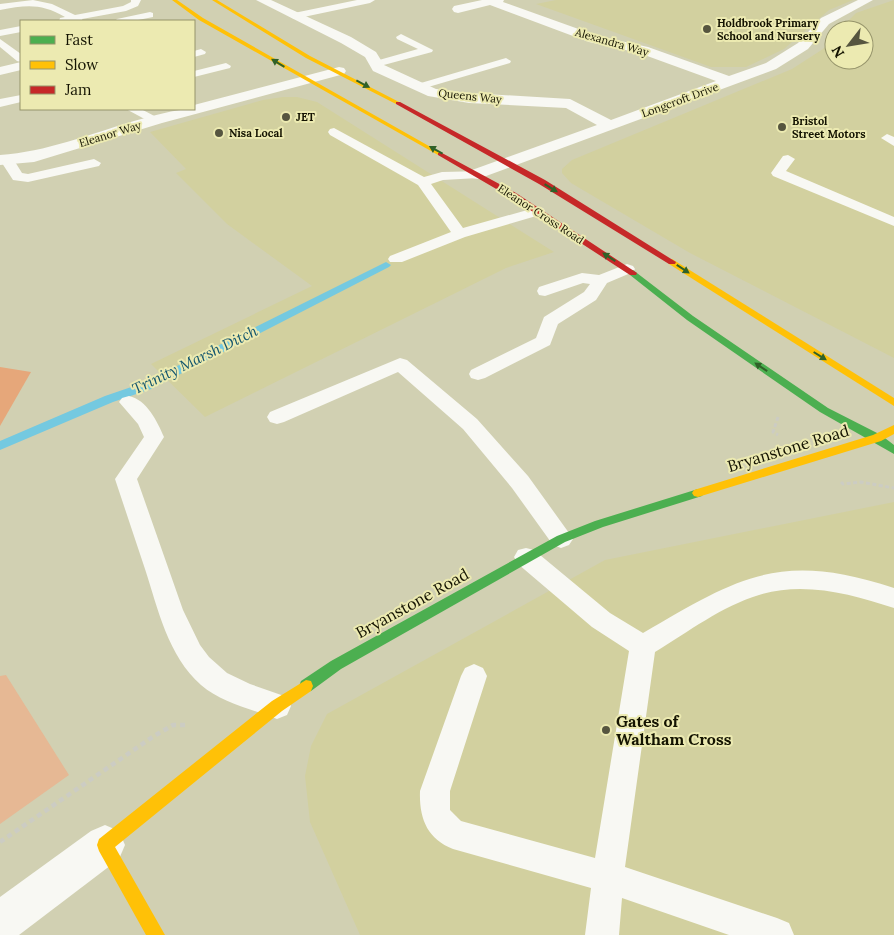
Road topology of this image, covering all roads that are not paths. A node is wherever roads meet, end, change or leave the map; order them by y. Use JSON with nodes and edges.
{"nodes":[{"id":1,"x":38,"y":0,"type":"edge"},
{"id":2,"x":136,"y":0,"type":"edge"},
{"id":3,"x":174,"y":0,"type":"edge"},
{"id":4,"x":214,"y":0,"type":"edge"},
{"id":5,"x":262,"y":0,"type":"edge"},
{"id":6,"x":370,"y":0,"type":"edge"},
{"id":7,"x":867,"y":0,"type":"edge"},
{"id":8,"x":495,"y":1,"type":"edge"},
{"id":9,"x":0,"y":7,"type":"edge"},
{"id":10,"x":458,"y":10,"type":"dead end"},
{"id":11,"x":150,"y":15,"type":"dead end"},
{"id":12,"x":294,"y":16,"type":"junction"},
{"id":13,"x":76,"y":20,"type":"edge"},
{"id":14,"x":125,"y":20,"type":"edge"},
{"id":15,"x":20,"y":29,"type":"edge"},
{"id":16,"x":0,"y":33,"type":"edge"},
{"id":17,"x":401,"y":37,"type":"dead end"},
{"id":18,"x":0,"y":42,"type":"edge"},
{"id":19,"x":20,"y":58,"type":"edge"},
{"id":20,"x":506,"y":62,"type":"dead end"},
{"id":21,"x":376,"y":64,"type":"junction"},
{"id":22,"x":20,"y":66,"type":"edge"},
{"id":23,"x":226,"y":66,"type":"dead end"},
{"id":24,"x":0,"y":70,"type":"edge"},
{"id":25,"x":339,"y":71,"type":"junction"},
{"id":26,"x":195,"y":74,"type":"edge"},
{"id":27,"x":307,"y":80,"type":"junction"},
{"id":28,"x":731,"y":82,"type":"junction"},
{"id":29,"x":418,"y":87,"type":"junction"},
{"id":30,"x":20,"y":98,"type":"edge"},
{"id":31,"x":0,"y":104,"type":"edge"},
{"id":32,"x":134,"y":110,"type":"edge"},
{"id":33,"x":194,"y":110,"type":"edge"},
{"id":34,"x":195,"y":110,"type":"edge"},
{"id":35,"x":156,"y":120,"type":"junction"},
{"id":36,"x":609,"y":125,"type":"junction"},
{"id":37,"x":334,"y":132,"type":"dead end"},
{"id":38,"x":788,"y":159,"type":"dead end"},
{"id":39,"x":3,"y":160,"type":"edge"},
{"id":40,"x":94,"y":162,"type":"dead end"},
{"id":41,"x":509,"y":163,"type":"junction"},
{"id":42,"x":478,"y":174,"type":"junction"},
{"id":43,"x":423,"y":182,"type":"junction"},
{"id":44,"x":538,"y":211,"type":"junction"},
{"id":45,"x":894,"y":222,"type":"edge"},
{"id":46,"x":460,"y":234,"type":"junction"},
{"id":47,"x":396,"y":259,"type":"dead end"},
{"id":48,"x":626,"y":269,"type":"junction"},
{"id":49,"x":602,"y":280,"type":"junction"},
{"id":50,"x":546,"y":291,"type":"dead end"},
{"id":51,"x":478,"y":374,"type":"dead end"},
{"id":52,"x":129,"y":402,"type":"dead end"},
{"id":53,"x":894,"y":403,"type":"edge"},
{"id":54,"x":277,"y":416,"type":"dead end"},
{"id":55,"x":894,"y":429,"type":"edge"},
{"id":56,"x":877,"y":438,"type":"junction"},
{"id":57,"x":894,"y":450,"type":"edge"},
{"id":58,"x":561,"y":539,"type":"junction"},
{"id":59,"x":526,"y":557,"type":"junction"},
{"id":60,"x":894,"y":598,"type":"edge"},
{"id":61,"x":643,"y":646,"type":"junction"},
{"id":62,"x":474,"y":676,"type":"dead end"},
{"id":63,"x":277,"y":706,"type":"junction"},
{"id":64,"x":105,"y":844,"type":"junction"},
{"id":65,"x":608,"y":877,"type":"junction"},
{"id":66,"x":0,"y":923,"type":"edge"},
{"id":67,"x":156,"y":935,"type":"edge"},
{"id":68,"x":602,"y":935,"type":"edge"},
{"id":69,"x":777,"y":935,"type":"edge"}],
"edges":[{"from":1,"to":9,"type":"lane"},
{"from":1,"to":13,"type":"lane"},
{"from":2,"to":13,"type":"lane"},
{"from":27,"to":3,"type":"main road","name":"Eleanor Cross Road","one_way":true},
{"from":4,"to":25,"type":"main road","name":"Eleanor Cross Road"},
{"from":5,"to":12,"type":"street","name":"Queens Way"},
{"from":6,"to":12,"type":"lane"},
{"from":7,"to":28,"type":"street","name":"Longcroft Drive"},
{"from":8,"to":10,"type":"street","name":"Alexandra Way"},
{"from":8,"to":28,"type":"street","name":"Alexandra Way"},
{"from":11,"to":14,"type":"lane"},
{"from":12,"to":21,"type":"street","name":"Queens Way"},
{"from":15,"to":16,"type":"lane"},
{"from":17,"to":21,"type":"lane"},
{"from":18,"to":19,"type":"lane"},
{"from":20,"to":29,"type":"lane"},
{"from":21,"to":29,"type":"street","name":"Queens Way"},
{"from":22,"to":24,"type":"street"},
{"from":23,"to":26,"type":"lane"},
{"from":25,"to":27,"type":"street","name":"Eleanor Way"},
{"from":25,"to":41,"type":"main road","name":"Eleanor Cross Road","one_way":true},
{"from":27,"to":34,"type":"street","name":"Eleanor Way"},
{"from":42,"to":27,"type":"main road","name":"Eleanor Cross Road","one_way":true},
{"from":28,"to":36,"type":"street","name":"Longcroft Drive"},
{"from":29,"to":36,"type":"street","name":"Queens Way"},
{"from":30,"to":31,"type":"lane"},
{"from":32,"to":35,"type":"lane"},
{"from":33,"to":35,"type":"street","name":"Eleanor Way"},
{"from":35,"to":39,"type":"street","name":"Eleanor Way"},
{"from":36,"to":41,"type":"street","name":"Longcroft Drive"},
{"from":37,"to":43,"type":"lane"},
{"from":38,"to":45,"type":"lane"},
{"from":39,"to":40,"type":"lane"},
{"from":41,"to":42,"type":"street","name":"Longcroft Drive"},
{"from":41,"to":53,"type":"main road","name":"Eleanor Cross Road","one_way":true},
{"from":42,"to":43,"type":"lane"},
{"from":42,"to":44,"type":"main road","name":"Eleanor Cross Road"},
{"from":43,"to":46,"type":"lane"},
{"from":44,"to":46,"type":"lane"},
{"from":48,"to":44,"type":"main road","name":"Eleanor Cross Road","one_way":true},
{"from":46,"to":47,"type":"lane"},
{"from":48,"to":49,"type":"lane"},
{"from":56,"to":48,"type":"main road","name":"Eleanor Cross Road","one_way":true},
{"from":49,"to":50,"type":"lane"},
{"from":49,"to":51,"type":"lane"},
{"from":52,"to":63,"type":"lane"},
{"from":54,"to":58,"type":"lane"},
{"from":55,"to":56,"type":"main road","name":"Bryanstone Road"},
{"from":56,"to":57,"type":"main road","name":"Eleanor Cross Road"},
{"from":56,"to":58,"type":"main road","name":"Bryanstone Road"},
{"from":58,"to":59,"type":"main road","name":"Bryanstone Road"},
{"from":59,"to":61,"type":"lane"},
{"from":59,"to":63,"type":"main road","name":"Bryanstone Road"},
{"from":60,"to":61,"type":"lane"},
{"from":61,"to":65,"type":"lane"},
{"from":62,"to":65,"type":"lane"},
{"from":63,"to":64,"type":"main road","name":"Bryanstone Road"},
{"from":64,"to":66,"type":"street"},
{"from":64,"to":67,"type":"main road"},
{"from":65,"to":68,"type":"lane"},
{"from":65,"to":69,"type":"lane"}]}
